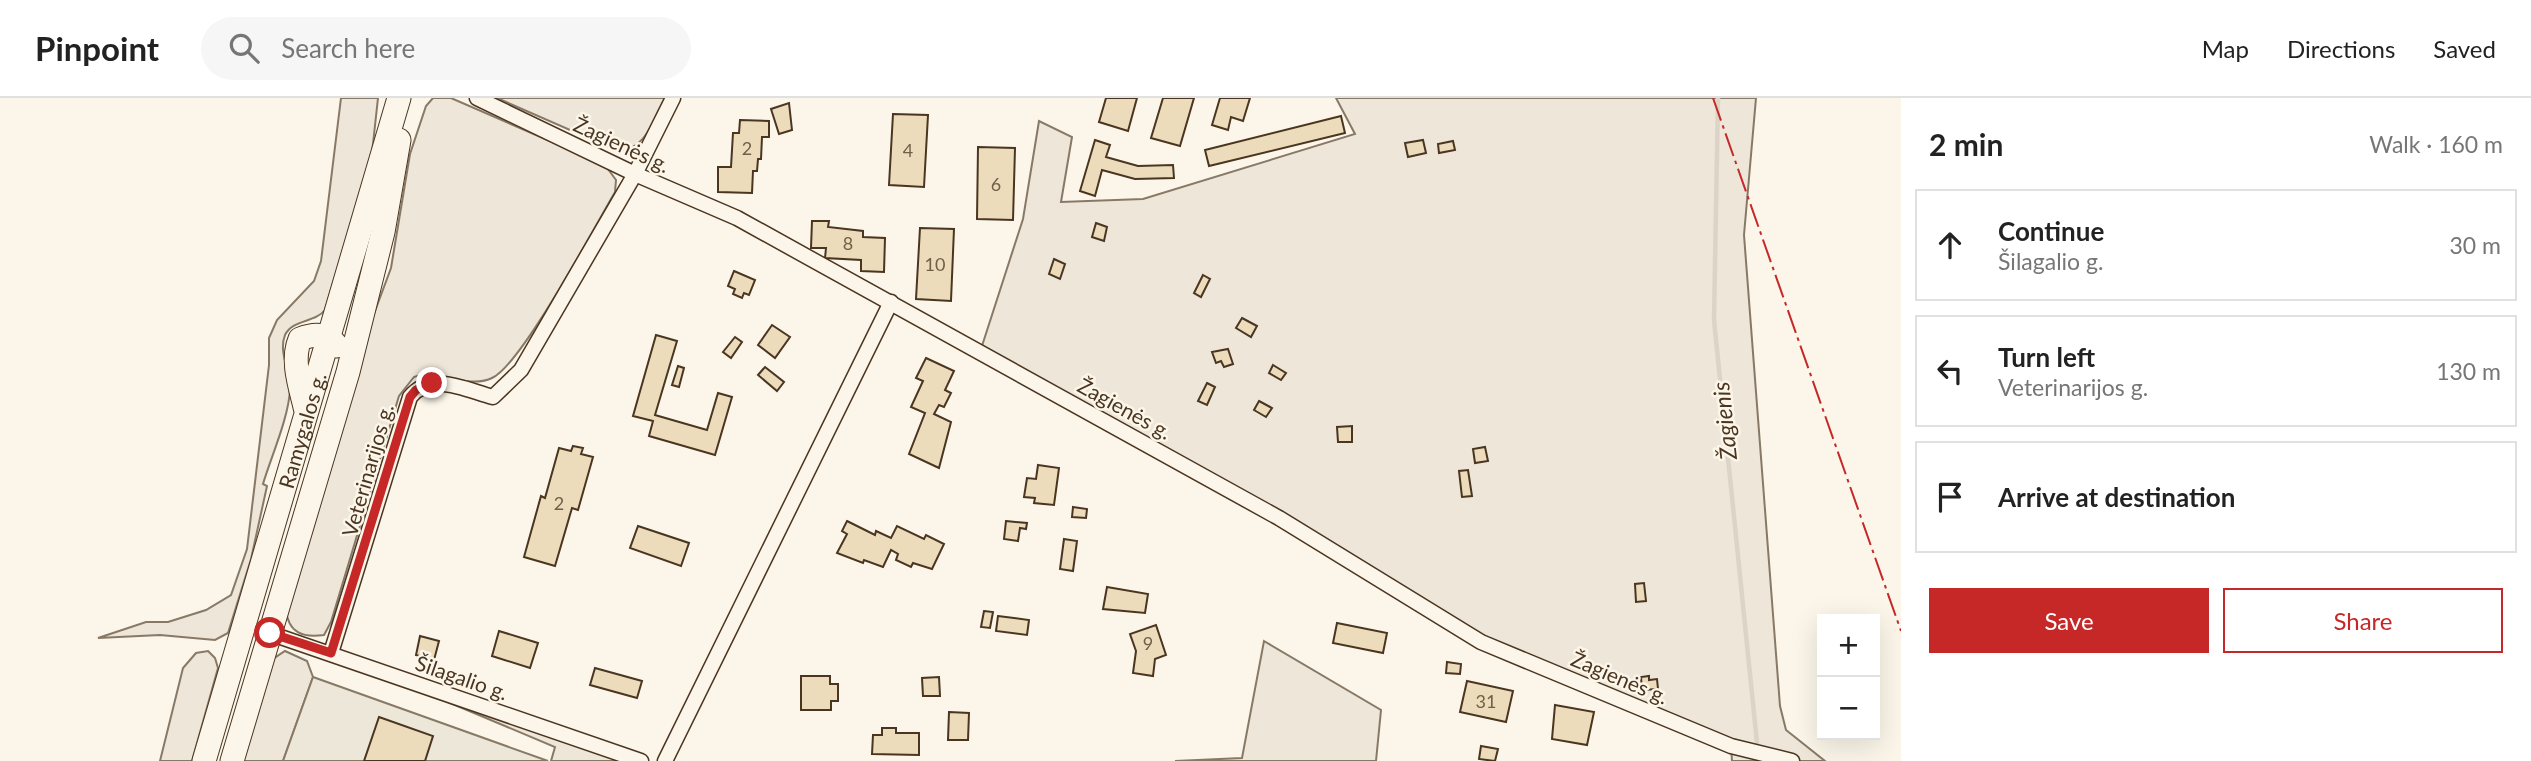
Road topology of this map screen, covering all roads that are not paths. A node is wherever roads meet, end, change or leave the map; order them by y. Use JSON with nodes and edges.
{"nodes":[{"id":1,"x":400,"y":98,"type":"edge"},
{"id":2,"x":477,"y":98,"type":"edge"},
{"id":3,"x":673,"y":98,"type":"edge"},
{"id":4,"x":635,"y":174,"type":"junction"},
{"id":5,"x":891,"y":302,"type":"junction"},
{"id":6,"x":328,"y":337,"type":"junction"},
{"id":7,"x":348,"y":372,"type":"junction"},
{"id":8,"x":270,"y":633,"type":"junction"},
{"id":9,"x":331,"y":653,"type":"junction"},
{"id":10,"x":204,"y":761,"type":"edge"},
{"id":11,"x":232,"y":761,"type":"edge"},
{"id":12,"x":641,"y":761,"type":"edge"},
{"id":13,"x":665,"y":761,"type":"edge"},
{"id":14,"x":1792,"y":761,"type":"edge"}],
"edges":[{"from":1,"to":6,"type":"highway"},
{"from":1,"to":7,"type":"highway"},
{"from":2,"to":4,"type":"street","name":"Žagienės g."},
{"from":3,"to":4,"type":"street"},
{"from":4,"to":5,"type":"street","name":"Žagienės g."},
{"from":4,"to":9,"type":"street","name":"Veterinarijos g."},
{"from":5,"to":13,"type":"street"},
{"from":5,"to":14,"type":"street","name":"Žagienės g."},
{"from":6,"to":7,"type":"highway"},
{"from":6,"to":10,"type":"highway","name":"Ramygalos g."},
{"from":7,"to":8,"type":"highway"},
{"from":8,"to":9,"type":"street","name":"Šilagalio g."},
{"from":8,"to":11,"type":"highway"},
{"from":9,"to":12,"type":"street","name":"Šilagalio g."}]}
